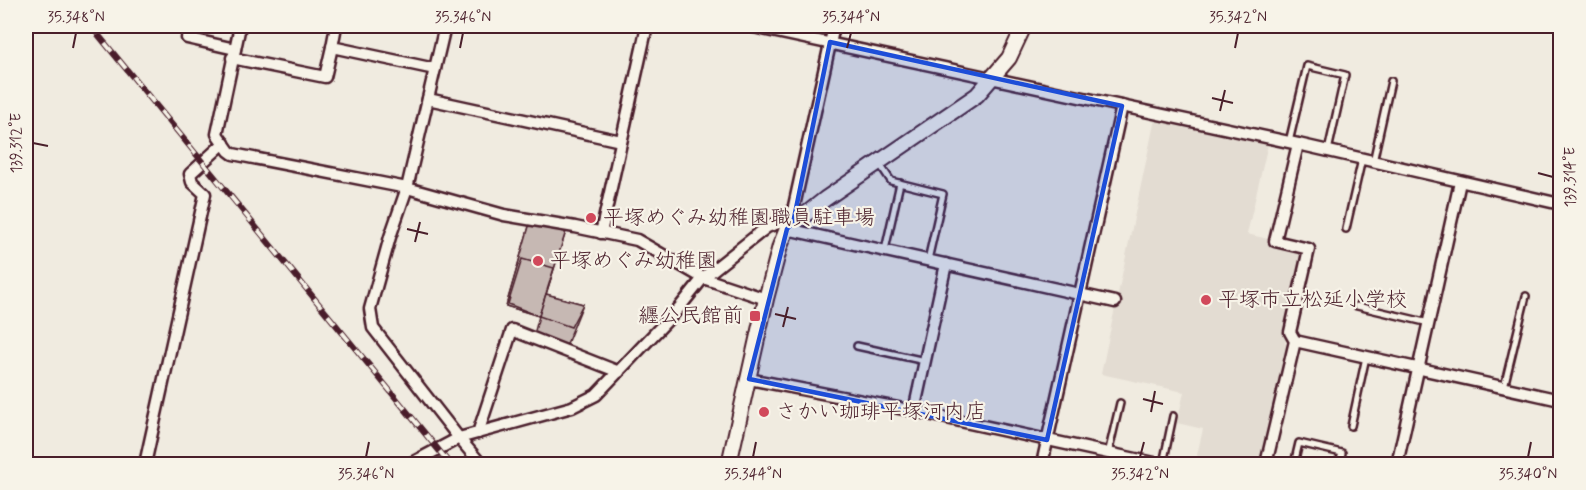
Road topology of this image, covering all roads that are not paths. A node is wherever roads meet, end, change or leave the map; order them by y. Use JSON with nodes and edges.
{"nodes":[{"id":1,"x":190,"y":26,"type":"edge"},
{"id":2,"x":240,"y":26,"type":"edge"},
{"id":3,"x":336,"y":26,"type":"edge"},
{"id":4,"x":445,"y":26,"type":"edge"},
{"id":5,"x":647,"y":26,"type":"edge"},
{"id":6,"x":749,"y":26,"type":"edge"},
{"id":7,"x":834,"y":26,"type":"edge"},
{"id":8,"x":1024,"y":26,"type":"edge"},
{"id":9,"x":830,"y":42,"type":"junction"},
{"id":10,"x":332,"y":47,"type":"junction"},
{"id":11,"x":234,"y":54,"type":"junction"},
{"id":12,"x":435,"y":69,"type":"junction"},
{"id":13,"x":993,"y":77,"type":"junction"},
{"id":14,"x":1391,"y":81,"type":"dead end"},
{"id":15,"x":428,"y":99,"type":"junction"},
{"id":16,"x":1122,"y":105,"type":"junction"},
{"id":17,"x":621,"y":141,"type":"junction"},
{"id":18,"x":224,"y":143,"type":"junction"},
{"id":19,"x":1293,"y":143,"type":"junction"},
{"id":20,"x":1328,"y":151,"type":"junction"},
{"id":21,"x":1368,"y":160,"type":"junction"},
{"id":22,"x":879,"y":162,"type":"junction"},
{"id":23,"x":1460,"y":182,"type":"junction"},
{"id":24,"x":900,"y":183,"type":"junction"},
{"id":25,"x":407,"y":188,"type":"junction"},
{"id":26,"x":1560,"y":204,"type":"edge"},
{"id":27,"x":790,"y":226,"type":"junction"},
{"id":28,"x":1346,"y":229,"type":"dead end"},
{"id":29,"x":601,"y":233,"type":"junction"},
{"id":30,"x":885,"y":250,"type":"junction"},
{"id":31,"x":928,"y":260,"type":"junction"},
{"id":32,"x":946,"y":264,"type":"junction"},
{"id":33,"x":703,"y":278,"type":"junction"},
{"id":34,"x":1080,"y":294,"type":"junction"},
{"id":35,"x":1526,"y":296,"type":"dead end"},
{"id":36,"x":766,"y":299,"type":"junction"},
{"id":37,"x":1114,"y":302,"type":"dead end"},
{"id":38,"x":1357,"y":306,"type":"dead end"},
{"id":39,"x":1429,"y":323,"type":"junction"},
{"id":40,"x":1295,"y":341,"type":"junction"},
{"id":41,"x":857,"y":346,"type":"dead end"},
{"id":42,"x":1366,"y":357,"type":"junction"},
{"id":43,"x":925,"y":361,"type":"junction"},
{"id":44,"x":1419,"y":368,"type":"junction"},
{"id":45,"x":619,"y":372,"type":"junction"},
{"id":46,"x":749,"y":379,"type":"junction"},
{"id":47,"x":1504,"y":387,"type":"junction"},
{"id":48,"x":1560,"y":400,"type":"edge"},
{"id":49,"x":1120,"y":403,"type":"dead end"},
{"id":50,"x":914,"y":411,"type":"junction"},
{"id":51,"x":1173,"y":416,"type":"dead end"},
{"id":52,"x":1351,"y":426,"type":"dead end"},
{"id":53,"x":478,"y":433,"type":"junction"},
{"id":54,"x":459,"y":438,"type":"junction"},
{"id":55,"x":1047,"y":440,"type":"junction"},
{"id":56,"x":1111,"y":458,"type":"edge"},
{"id":57,"x":145,"y":465,"type":"edge"},
{"id":58,"x":410,"y":465,"type":"edge"},
{"id":59,"x":481,"y":465,"type":"edge"},
{"id":60,"x":729,"y":465,"type":"edge"},
{"id":61,"x":1042,"y":465,"type":"edge"},
{"id":62,"x":1161,"y":465,"type":"edge"},
{"id":63,"x":1266,"y":465,"type":"edge"},
{"id":64,"x":1294,"y":465,"type":"edge"},
{"id":65,"x":1339,"y":465,"type":"edge"},
{"id":66,"x":1397,"y":465,"type":"edge"}],
"edges":[{"from":1,"to":11,"type":"street"},
{"from":2,"to":11,"type":"street"},
{"from":3,"to":10,"type":"street"},
{"from":4,"to":12,"type":"street"},
{"from":5,"to":17,"type":"street"},
{"from":6,"to":9,"type":"street"},
{"from":7,"to":9,"type":"street"},
{"from":8,"to":13,"type":"street"},
{"from":9,"to":13,"type":"street"},
{"from":9,"to":27,"type":"street"},
{"from":10,"to":11,"type":"street"},
{"from":10,"to":12,"type":"street"},
{"from":11,"to":18,"type":"street"},
{"from":12,"to":15,"type":"street"},
{"from":13,"to":16,"type":"street"},
{"from":13,"to":22,"type":"street"},
{"from":14,"to":21,"type":"lane"},
{"from":15,"to":17,"type":"street"},
{"from":15,"to":25,"type":"street"},
{"from":16,"to":19,"type":"street"},
{"from":16,"to":34,"type":"street"},
{"from":17,"to":29,"type":"street"},
{"from":18,"to":25,"type":"street"},
{"from":18,"to":57,"type":"street"},
{"from":19,"to":20,"type":"street"},
{"from":19,"to":20,"type":"lane"},
{"from":19,"to":40,"type":"street"},
{"from":20,"to":21,"type":"street"},
{"from":21,"to":23,"type":"street"},
{"from":21,"to":28,"type":"lane"},
{"from":22,"to":24,"type":"lane"},
{"from":22,"to":27,"type":"street"},
{"from":23,"to":26,"type":"street"},
{"from":23,"to":39,"type":"street"},
{"from":24,"to":30,"type":"lane"},
{"from":24,"to":31,"type":"lane"},
{"from":25,"to":29,"type":"street"},
{"from":25,"to":54,"type":"street"},
{"from":27,"to":30,"type":"street"},
{"from":27,"to":33,"type":"street"},
{"from":27,"to":36,"type":"street"},
{"from":29,"to":33,"type":"street"},
{"from":30,"to":31,"type":"street"},
{"from":31,"to":32,"type":"street"},
{"from":32,"to":34,"type":"street"},
{"from":32,"to":43,"type":"street"},
{"from":33,"to":36,"type":"street"},
{"from":33,"to":45,"type":"street"},
{"from":34,"to":37,"type":"street"},
{"from":34,"to":55,"type":"street"},
{"from":35,"to":47,"type":"lane"},
{"from":36,"to":46,"type":"street"},
{"from":38,"to":39,"type":"lane"},
{"from":39,"to":44,"type":"street"},
{"from":40,"to":42,"type":"street"},
{"from":40,"to":63,"type":"street"},
{"from":41,"to":43,"type":"lane"},
{"from":42,"to":44,"type":"street"},
{"from":42,"to":52,"type":"lane"},
{"from":43,"to":50,"type":"street"},
{"from":44,"to":47,"type":"street"},
{"from":44,"to":66,"type":"street"},
{"from":45,"to":53,"type":"street"},
{"from":45,"to":53,"type":"street"},
{"from":46,"to":50,"type":"street"},
{"from":46,"to":60,"type":"street"},
{"from":47,"to":48,"type":"street"},
{"from":49,"to":56,"type":"lane"},
{"from":50,"to":55,"type":"street"},
{"from":51,"to":62,"type":"lane"},
{"from":53,"to":54,"type":"street"},
{"from":54,"to":58,"type":"street"},
{"from":54,"to":59,"type":"street"},
{"from":55,"to":56,"type":"street"},
{"from":55,"to":61,"type":"street"},
{"from":56,"to":62,"type":"street"},
{"from":64,"to":65,"type":"lane"}]}
